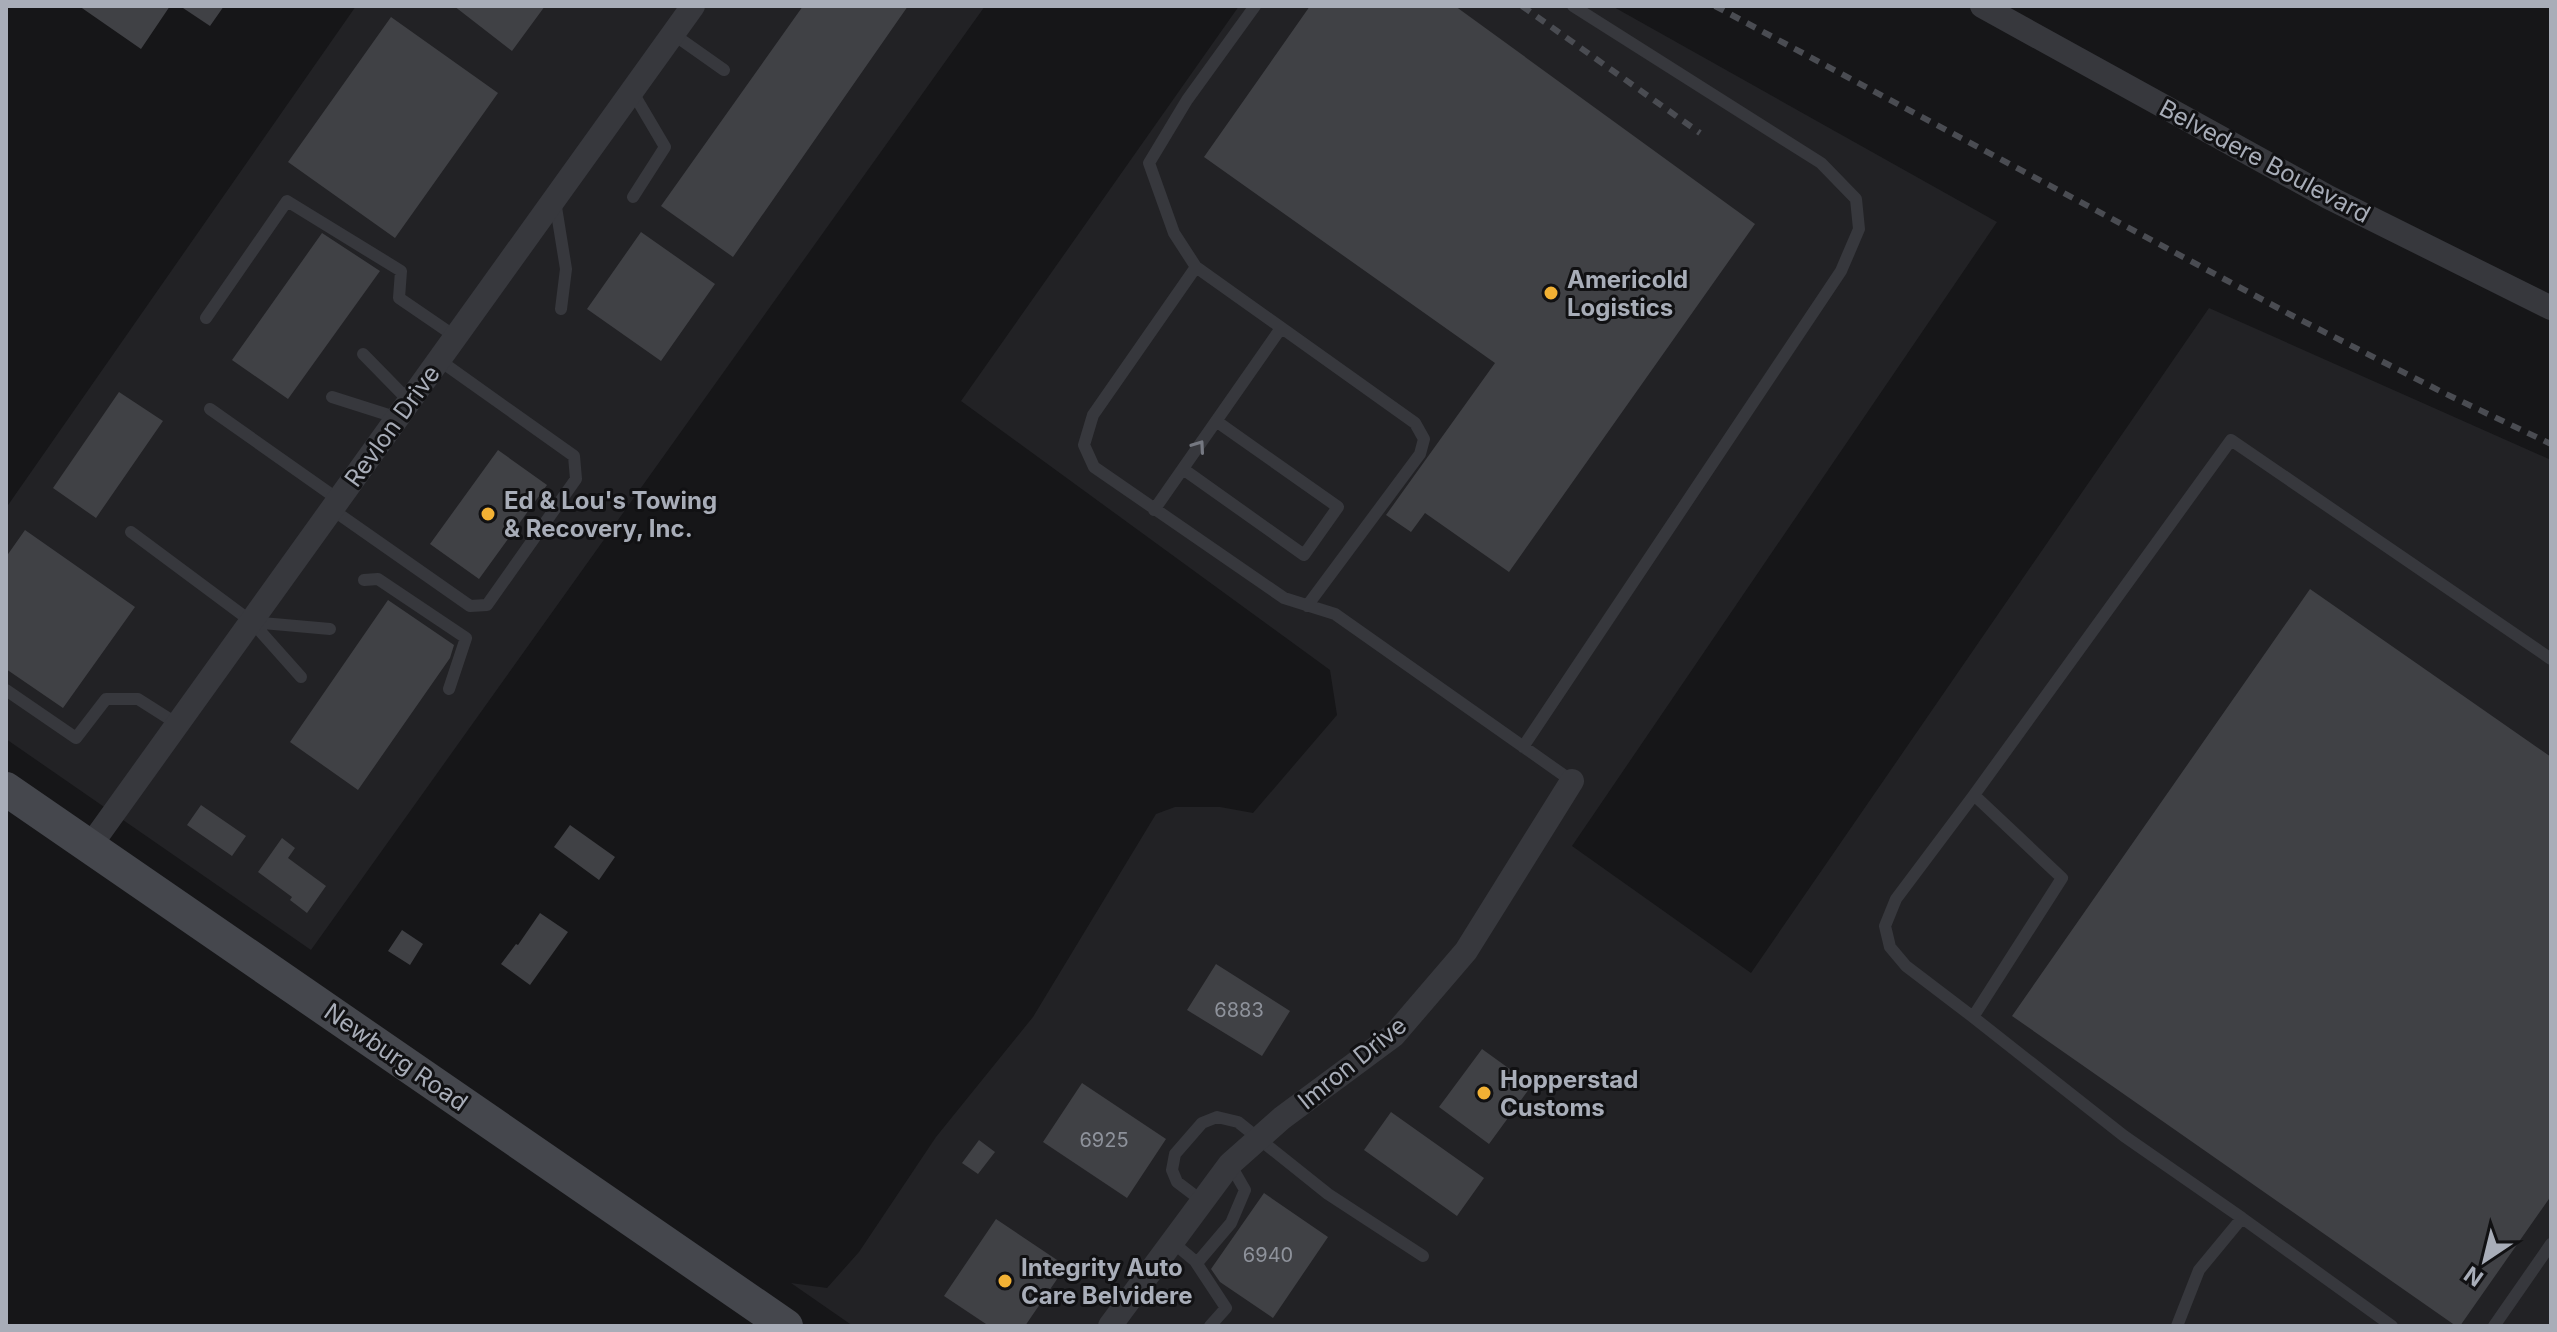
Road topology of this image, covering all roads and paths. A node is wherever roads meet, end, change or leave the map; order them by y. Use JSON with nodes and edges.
{"nodes":[{"id":1,"x":693,"y":6,"type":"edge"},
{"id":2,"x":1255,"y":6,"type":"edge"},
{"id":3,"x":1573,"y":6,"type":"edge"},
{"id":4,"x":1982,"y":6,"type":"edge"},
{"id":5,"x":673,"y":34,"type":"junction"},
{"id":6,"x":724,"y":70,"type":"dead end"},
{"id":7,"x":632,"y":90,"type":"junction"},
{"id":8,"x":633,"y":197,"type":"dead end"},
{"id":9,"x":554,"y":200,"type":"junction"},
{"id":10,"x":1196,"y":267,"type":"junction"},
{"id":11,"x":2551,"y":308,"type":"edge"},
{"id":12,"x":561,"y":309,"type":"dead end"},
{"id":13,"x":206,"y":318,"type":"dead end"},
{"id":14,"x":1281,"y":328,"type":"junction"},
{"id":15,"x":456,"y":337,"type":"junction"},
{"id":16,"x":363,"y":354,"type":"dead end"},
{"id":17,"x":439,"y":360,"type":"junction"},
{"id":18,"x":332,"y":397,"type":"dead end"},
{"id":19,"x":210,"y":409,"type":"dead end"},
{"id":20,"x":404,"y":410,"type":"junction"},
{"id":21,"x":1216,"y":421,"type":"junction"},
{"id":22,"x":1183,"y":469,"type":"junction"},
{"id":23,"x":336,"y":505,"type":"junction"},
{"id":24,"x":1154,"y":510,"type":"junction"},
{"id":25,"x":131,"y":532,"type":"dead end"},
{"id":26,"x":364,"y":580,"type":"dead end"},
{"id":27,"x":1307,"y":606,"type":"junction"},
{"id":28,"x":252,"y":622,"type":"junction"},
{"id":29,"x":330,"y":629,"type":"dead end"},
{"id":30,"x":2551,"y":659,"type":"edge"},
{"id":31,"x":301,"y":677,"type":"dead end"},
{"id":32,"x":449,"y":689,"type":"dead end"},
{"id":33,"x":6,"y":690,"type":"edge"},
{"id":34,"x":179,"y":725,"type":"junction"},
{"id":35,"x":1523,"y":747,"type":"junction"},
{"id":36,"x":1572,"y":781,"type":"joint"},
{"id":37,"x":6,"y":789,"type":"edge"},
{"id":38,"x":1974,"y":795,"type":"junction"},
{"id":39,"x":90,"y":846,"type":"junction"},
{"id":40,"x":1973,"y":1017,"type":"junction"},
{"id":41,"x":1260,"y":1138,"type":"junction"},
{"id":42,"x":1230,"y":1164,"type":"junction"},
{"id":43,"x":1202,"y":1201,"type":"junction"},
{"id":44,"x":2242,"y":1218,"type":"junction"},
{"id":45,"x":1171,"y":1241,"type":"junction"},
{"id":46,"x":2551,"y":1244,"type":"edge"},
{"id":47,"x":1423,"y":1256,"type":"dead end"},
{"id":48,"x":1197,"y":1263,"type":"junction"},
{"id":49,"x":786,"y":1326,"type":"edge"},
{"id":50,"x":1111,"y":1326,"type":"edge"},
{"id":51,"x":1210,"y":1326,"type":"edge"},
{"id":52,"x":2177,"y":1326,"type":"edge"},
{"id":53,"x":2392,"y":1326,"type":"edge"},
{"id":54,"x":2494,"y":1326,"type":"edge"}],
"edges":[{"from":1,"to":5,"type":"street","name":"Revlon Drive"},
{"from":2,"to":10,"type":"lane"},
{"from":3,"to":35,"type":"lane"},
{"from":4,"to":11,"type":"street","name":"Belvedere Boulevard"},
{"from":5,"to":6,"type":"lane"},
{"from":5,"to":7,"type":"street","name":"Revlon Drive"},
{"from":7,"to":8,"type":"lane"},
{"from":7,"to":9,"type":"street","name":"Revlon Drive"},
{"from":9,"to":12,"type":"lane"},
{"from":9,"to":15,"type":"street","name":"Revlon Drive"},
{"from":10,"to":14,"type":"lane"},
{"from":10,"to":24,"type":"lane"},
{"from":13,"to":15,"type":"lane"},
{"from":14,"to":21,"type":"lane"},
{"from":14,"to":27,"type":"lane"},
{"from":15,"to":17,"type":"street","name":"Revlon Drive"},
{"from":16,"to":20,"type":"lane"},
{"from":17,"to":20,"type":"street","name":"Revlon Drive"},
{"from":17,"to":23,"type":"lane"},
{"from":18,"to":20,"type":"lane"},
{"from":19,"to":23,"type":"lane"},
{"from":20,"to":23,"type":"street","name":"Revlon Drive"},
{"from":22,"to":21,"type":"lane","one_way":true},
{"from":21,"to":22,"type":"lane"},
{"from":22,"to":24,"type":"lane"},
{"from":23,"to":28,"type":"street","name":"Revlon Drive"},
{"from":24,"to":27,"type":"lane"},
{"from":25,"to":28,"type":"lane"},
{"from":26,"to":32,"type":"lane"},
{"from":27,"to":35,"type":"lane"},
{"from":28,"to":29,"type":"lane"},
{"from":28,"to":31,"type":"lane"},
{"from":28,"to":34,"type":"street","name":"Revlon Drive"},
{"from":30,"to":38,"type":"lane"},
{"from":33,"to":34,"type":"lane"},
{"from":34,"to":39,"type":"street","name":"Revlon Drive"},
{"from":35,"to":36,"type":"lane"},
{"from":36,"to":41,"type":"street","name":"Imron Drive"},
{"from":37,"to":39,"type":"main road","name":"Newburg Road"},
{"from":38,"to":40,"type":"lane"},
{"from":38,"to":40,"type":"lane"},
{"from":39,"to":49,"type":"main road","name":"Newburg Road"},
{"from":40,"to":44,"type":"lane"},
{"from":41,"to":42,"type":"street","name":"Imron Drive"},
{"from":41,"to":43,"type":"lane"},
{"from":41,"to":47,"type":"lane"},
{"from":42,"to":43,"type":"street","name":"Imron Drive"},
{"from":42,"to":48,"type":"lane"},
{"from":43,"to":45,"type":"street","name":"Imron Drive"},
{"from":44,"to":52,"type":"lane"},
{"from":44,"to":53,"type":"lane"},
{"from":45,"to":48,"type":"lane"},
{"from":45,"to":50,"type":"street","name":"Imron Drive"},
{"from":46,"to":54,"type":"lane"},
{"from":48,"to":51,"type":"lane"}]}
